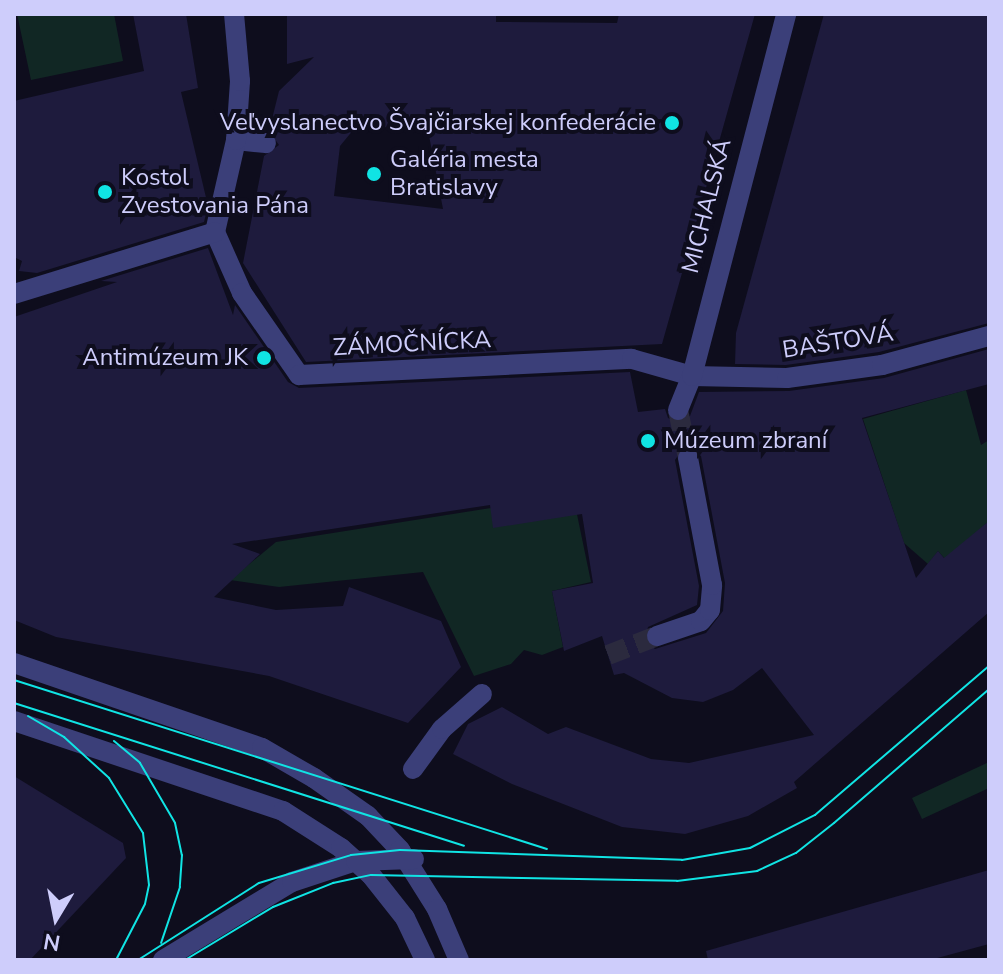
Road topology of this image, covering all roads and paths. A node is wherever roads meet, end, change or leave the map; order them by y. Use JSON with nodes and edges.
{"nodes":[{"id":1,"x":234,"y":14,"type":"edge"},
{"id":2,"x":786,"y":14,"type":"edge"},
{"id":3,"x":236,"y":140,"type":"junction"},
{"id":4,"x":266,"y":143,"type":"dead end"},
{"id":5,"x":215,"y":232,"type":"junction"},
{"id":6,"x":16,"y":294,"type":"edge"},
{"id":7,"x":989,"y":336,"type":"edge"},
{"id":8,"x":692,"y":376,"type":"junction"},
{"id":9,"x":678,"y":410,"type":"tunnel mouth"},
{"id":10,"x":688,"y":458,"type":"tunnel mouth"},
{"id":11,"x":657,"y":636,"type":"tunnel mouth"},
{"id":12,"x":14,"y":663,"type":"edge"},
{"id":13,"x":482,"y":694,"type":"dead end"},
{"id":14,"x":14,"y":721,"type":"edge"},
{"id":15,"x":413,"y":769,"type":"dead end"},
{"id":16,"x":414,"y":859,"type":"junction"},
{"id":17,"x":347,"y":864,"type":"junction"},
{"id":18,"x":163,"y":960,"type":"edge"},
{"id":19,"x":425,"y":960,"type":"edge"},
{"id":20,"x":459,"y":960,"type":"edge"}],
"edges":[{"from":1,"to":3,"type":"street"},
{"from":2,"to":8,"type":"street","name":"MICHALSKÁ"},
{"from":3,"to":4,"type":"street"},
{"from":3,"to":5,"type":"street"},
{"from":5,"to":6,"type":"street"},
{"from":5,"to":8,"type":"street","name":"ZÁMOČNÍCKA"},
{"from":7,"to":8,"type":"street","name":"BAŠTOVÁ"},
{"from":8,"to":9,"type":"street","name":"MICHALSKÁ"},
{"from":10,"to":11,"type":"street"},
{"from":12,"to":16,"type":"street"},
{"from":13,"to":15,"type":"street"},
{"from":14,"to":17,"type":"street"},
{"from":16,"to":17,"type":"street"},
{"from":16,"to":20,"type":"street"},
{"from":17,"to":18,"type":"street"},
{"from":17,"to":19,"type":"street"}]}
